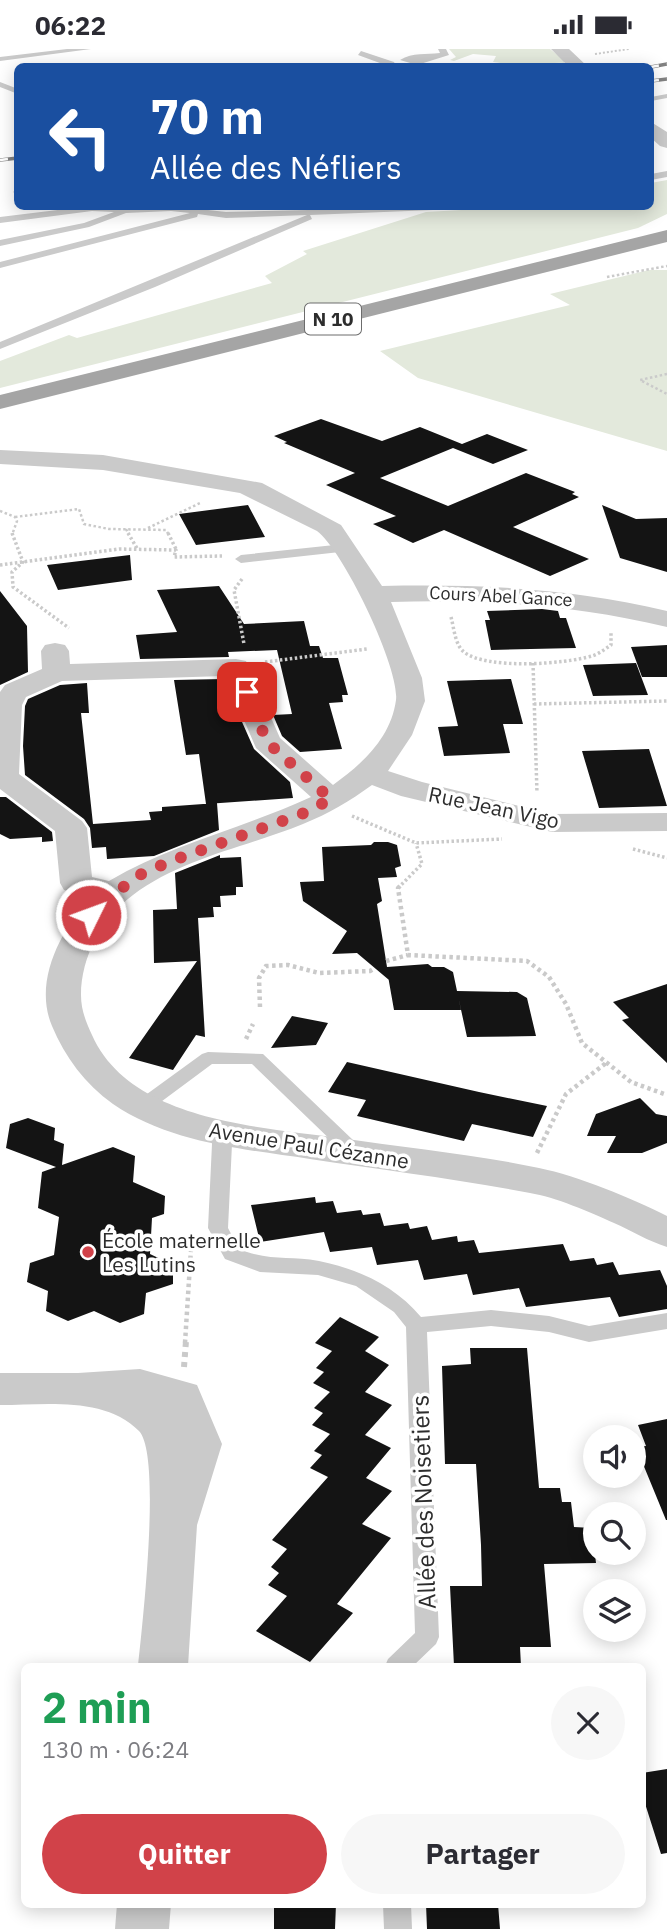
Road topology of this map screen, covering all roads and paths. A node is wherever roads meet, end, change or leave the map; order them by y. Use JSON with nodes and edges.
{"nodes":[{"id":1,"x":87,"y":49,"type":"edge"},
{"id":2,"x":442,"y":49,"type":"edge"},
{"id":3,"x":559,"y":49,"type":"edge"},
{"id":4,"x":361,"y":53,"type":"dead end"},
{"id":5,"x":0,"y":59,"type":"edge"},
{"id":6,"x":388,"y":63,"type":"edge"},
{"id":7,"x":396,"y":63,"type":"edge"},
{"id":8,"x":575,"y":63,"type":"edge"},
{"id":9,"x":52,"y":210,"type":"edge"},
{"id":10,"x":115,"y":210,"type":"edge"},
{"id":11,"x":138,"y":210,"type":"edge"},
{"id":12,"x":183,"y":210,"type":"edge"},
{"id":13,"x":366,"y":210,"type":"edge"},
{"id":14,"x":126,"y":211,"type":"junction"},
{"id":15,"x":204,"y":212,"type":"junction"},
{"id":16,"x":322,"y":212,"type":"junction"},
{"id":17,"x":0,"y":221,"type":"edge"},
{"id":18,"x":667,"y":224,"type":"edge"},
{"id":19,"x":667,"y":236,"type":"edge"},
{"id":20,"x":0,"y":243,"type":"edge"},
{"id":21,"x":667,"y":251,"type":"edge"},
{"id":22,"x":569,"y":259,"type":"junction"},
{"id":23,"x":645,"y":263,"type":"dead end"},
{"id":24,"x":610,"y":264,"type":"junction"},
{"id":25,"x":0,"y":265,"type":"edge"},
{"id":26,"x":0,"y":346,"type":"edge"},
{"id":27,"x":667,"y":374,"type":"edge"},
{"id":28,"x":667,"y":394,"type":"edge"},
{"id":29,"x":0,"y":402,"type":"edge"},
{"id":30,"x":0,"y":413,"type":"edge"},
{"id":31,"x":0,"y":457,"type":"edge"},
{"id":32,"x":230,"y":485,"type":"junction"},
{"id":33,"x":0,"y":511,"type":"edge"},
{"id":34,"x":15,"y":517,"type":"junction"},
{"id":35,"x":126,"y":529,"type":"junction"},
{"id":36,"x":145,"y":529,"type":"junction"},
{"id":37,"x":344,"y":548,"type":"junction"},
{"id":38,"x":138,"y":550,"type":"junction"},
{"id":39,"x":177,"y":550,"type":"junction"},
{"id":40,"x":241,"y":559,"type":"junction"},
{"id":41,"x":23,"y":562,"type":"junction"},
{"id":42,"x":0,"y":565,"type":"edge"},
{"id":43,"x":444,"y":592,"type":"junction"},
{"id":44,"x":375,"y":594,"type":"junction"},
{"id":45,"x":620,"y":606,"type":"junction"},
{"id":46,"x":667,"y":619,"type":"edge"},
{"id":47,"x":397,"y":646,"type":"junction"},
{"id":48,"x":56,"y":662,"type":"junction"},
{"id":49,"x":533,"y":663,"type":"junction"},
{"id":50,"x":242,"y":666,"type":"junction"},
{"id":51,"x":667,"y":701,"type":"edge"},
{"id":52,"x":534,"y":704,"type":"junction"},
{"id":53,"x":4,"y":706,"type":"edge"},
{"id":54,"x":368,"y":774,"type":"junction"},
{"id":55,"x":327,"y":801,"type":"junction"},
{"id":56,"x":538,"y":820,"type":"junction"},
{"id":57,"x":666,"y":822,"type":"edge"},
{"id":58,"x":416,"y":843,"type":"junction"},
{"id":59,"x":115,"y":893,"type":"junction"},
{"id":60,"x":408,"y":955,"type":"junction"},
{"id":61,"x":386,"y":961,"type":"dead end"},
{"id":62,"x":375,"y":968,"type":"dead end"},
{"id":63,"x":260,"y":1007,"type":"dead end"},
{"id":64,"x":606,"y":1063,"type":"junction"},
{"id":65,"x":667,"y":1095,"type":"edge"},
{"id":66,"x":143,"y":1106,"type":"junction"},
{"id":67,"x":220,"y":1133,"type":"junction"},
{"id":68,"x":351,"y":1152,"type":"junction"},
{"id":69,"x":525,"y":1179,"type":"junction"},
{"id":70,"x":193,"y":1224,"type":"dead end"},
{"id":71,"x":667,"y":1233,"type":"edge"},
{"id":72,"x":667,"y":1321,"type":"edge"},
{"id":73,"x":416,"y":1325,"type":"junction"},
{"id":74,"x":0,"y":1389,"type":"edge"},
{"id":75,"x":78,"y":1389,"type":"junction"},
{"id":76,"x":182,"y":1397,"type":"junction"},
{"id":77,"x":174,"y":1525,"type":"junction"},
{"id":78,"x":163,"y":1663,"type":"edge"},
{"id":79,"x":400,"y":1663,"type":"edge"},
{"id":80,"x":144,"y":1908,"type":"edge"},
{"id":81,"x":397,"y":1908,"type":"edge"},
{"id":82,"x":142,"y":1929,"type":"edge"},
{"id":83,"x":398,"y":1929,"type":"edge"}],
"edges":[{"from":1,"to":5,"type":"lane"},
{"from":2,"to":7,"type":"lane"},
{"from":3,"to":8,"type":"street"},
{"from":4,"to":6,"type":"lane"},
{"from":9,"to":17,"type":"lane"},
{"from":10,"to":14,"type":"lane"},
{"from":11,"to":14,"type":"lane"},
{"from":12,"to":15,"type":"lane"},
{"from":13,"to":16,"type":"lane"},
{"from":14,"to":20,"type":"lane"},
{"from":15,"to":16,"type":"lane"},
{"from":15,"to":25,"type":"lane"},
{"from":16,"to":26,"type":"lane"},
{"from":18,"to":22,"type":"main road"},
{"from":19,"to":22,"type":"main road","number":"N 10"},
{"from":21,"to":24,"type":"main road","number":"N 10"},
{"from":22,"to":29,"type":"main road","number":"N 10"},
{"from":23,"to":24,"type":"main road"},
{"from":24,"to":30,"type":"main road","number":"N 10"},
{"from":27,"to":28,"type":"path"},
{"from":31,"to":32,"type":"street","name":"Avenue Paul Cézanne"},
{"from":32,"to":36,"type":"path"},
{"from":32,"to":37,"type":"street","name":"Avenue Paul Cézanne"},
{"from":33,"to":34,"type":"path"},
{"from":34,"to":35,"type":"path"},
{"from":34,"to":41,"type":"path"},
{"from":35,"to":36,"type":"path"},
{"from":35,"to":38,"type":"path"},
{"from":36,"to":39,"type":"path"},
{"from":37,"to":40,"type":"lane"},
{"from":37,"to":44,"type":"street","name":"Avenue Paul Cézanne"},
{"from":38,"to":39,"type":"path"},
{"from":38,"to":41,"type":"path"},
{"from":39,"to":40,"type":"path"},
{"from":40,"to":50,"type":"path"},
{"from":41,"to":42,"type":"path"},
{"from":41,"to":48,"type":"path"},
{"from":43,"to":44,"type":"street","name":"Cours Abel Gance"},
{"from":43,"to":45,"type":"street","name":"Cours Abel Gance"},
{"from":43,"to":49,"type":"path"},
{"from":44,"to":47,"type":"street","name":"Avenue Paul Cézanne"},
{"from":45,"to":46,"type":"street","name":"Cours Abel Gance"},
{"from":45,"to":49,"type":"path"},
{"from":47,"to":50,"type":"path"},
{"from":47,"to":54,"type":"street","name":"Avenue Paul Cézanne"},
{"from":48,"to":50,"type":"street"},
{"from":48,"to":53,"type":"street"},
{"from":49,"to":52,"type":"path"},
{"from":50,"to":55,"type":"street"},
{"from":51,"to":52,"type":"path"},
{"from":52,"to":56,"type":"path"},
{"from":53,"to":59,"type":"street"},
{"from":54,"to":55,"type":"street","name":"Avenue Paul Cézanne"},
{"from":54,"to":56,"type":"street","name":"Rue Jean Vigo"},
{"from":55,"to":58,"type":"path"},
{"from":55,"to":59,"type":"street","name":"Avenue Paul Cézanne"},
{"from":56,"to":57,"type":"street","name":"Rue Jean Vigo"},
{"from":56,"to":58,"type":"path"},
{"from":58,"to":60,"type":"path"},
{"from":59,"to":66,"type":"street","name":"Avenue Paul Cézanne"},
{"from":60,"to":61,"type":"path"},
{"from":60,"to":64,"type":"path"},
{"from":62,"to":63,"type":"path"},
{"from":64,"to":65,"type":"path"},
{"from":64,"to":69,"type":"path"},
{"from":66,"to":67,"type":"street","name":"Avenue Paul Cézanne"},
{"from":66,"to":68,"type":"lane"},
{"from":67,"to":68,"type":"street","name":"Avenue Paul Cézanne"},
{"from":67,"to":73,"type":"lane"},
{"from":68,"to":69,"type":"street","name":"Avenue Paul Cézanne"},
{"from":69,"to":71,"type":"street","name":"Avenue Paul Cézanne"},
{"from":70,"to":76,"type":"path"},
{"from":72,"to":73,"type":"lane"},
{"from":73,"to":79,"type":"lane","name":"Allée des Noisetiers"},
{"from":74,"to":75,"type":"street"},
{"from":75,"to":76,"type":"street"},
{"from":75,"to":77,"type":"street"},
{"from":76,"to":77,"type":"street"},
{"from":77,"to":78,"type":"street"},
{"from":80,"to":82,"type":"street"},
{"from":81,"to":83,"type":"lane"}]}
